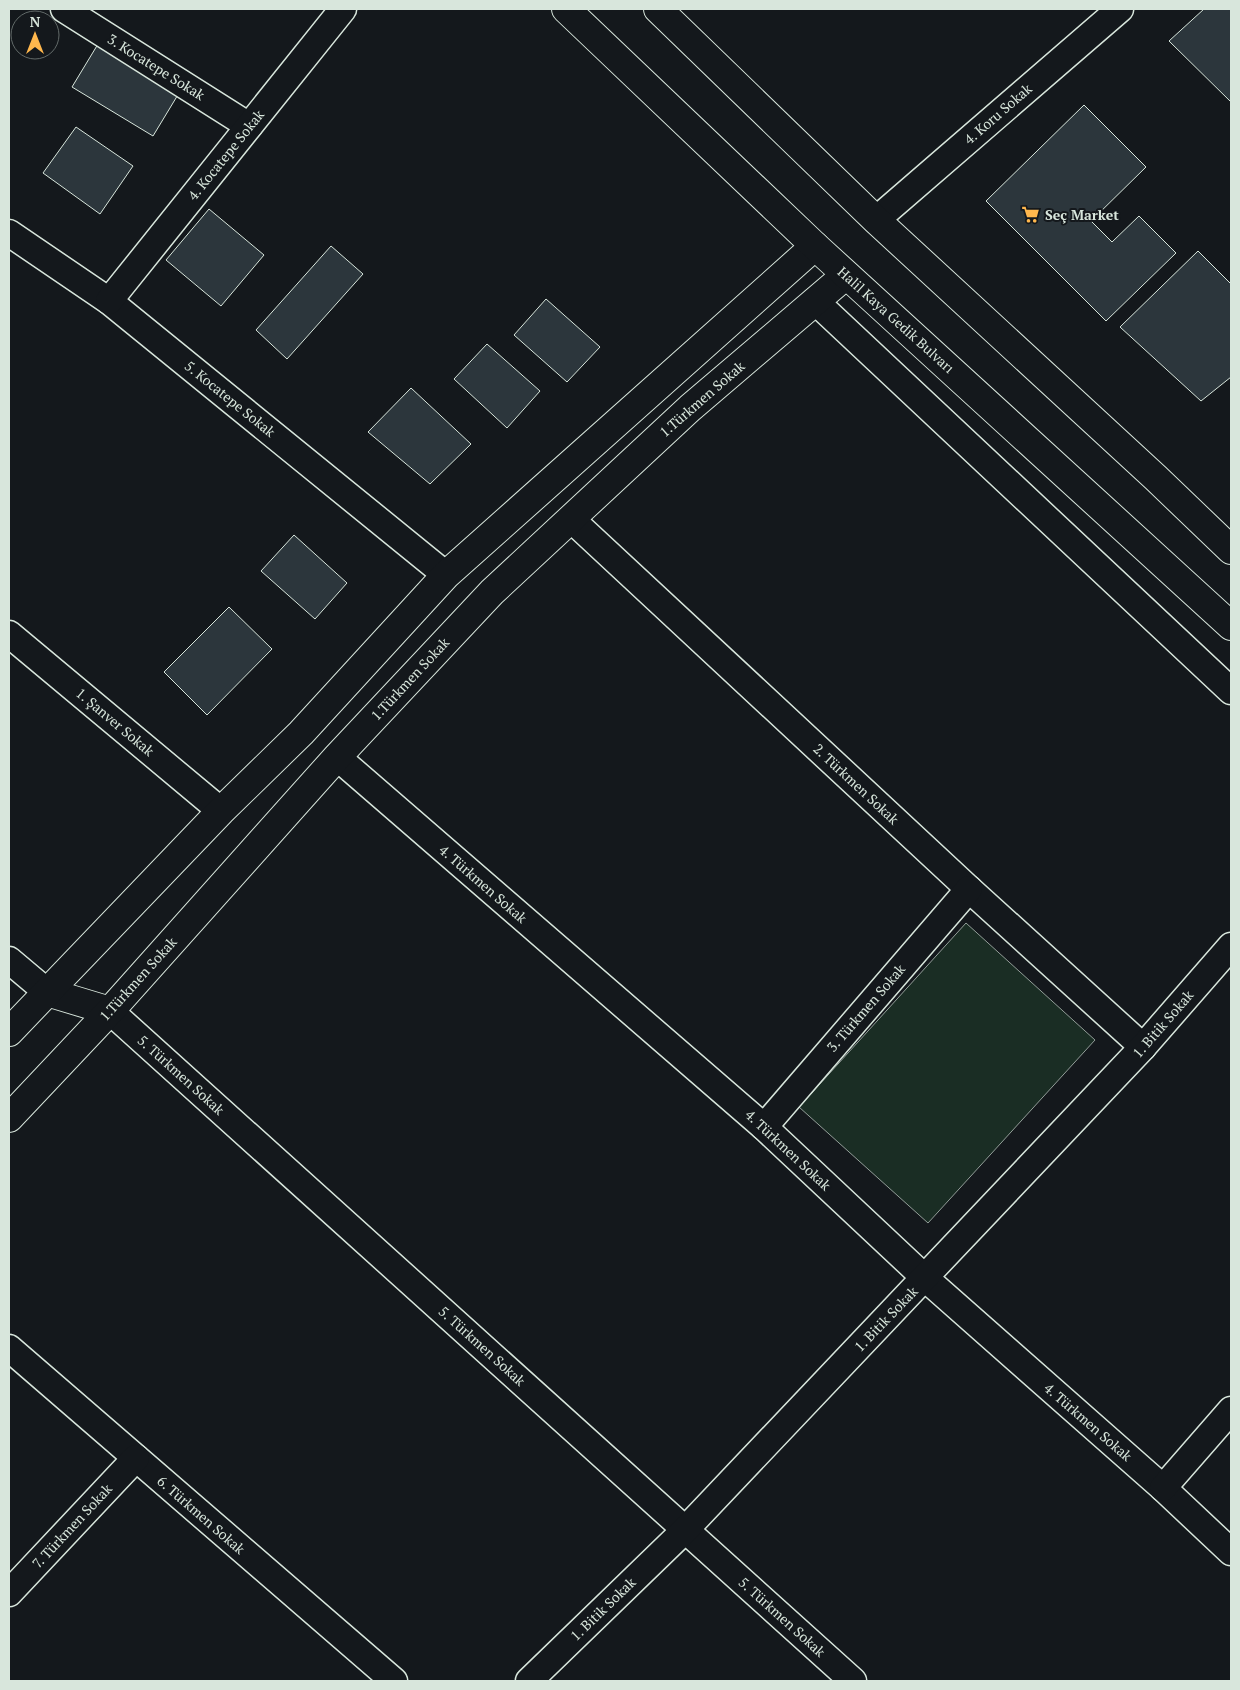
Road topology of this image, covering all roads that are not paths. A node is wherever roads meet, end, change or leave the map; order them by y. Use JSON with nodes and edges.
{"nodes":[{"id":1,"x":64,"y":9,"type":"edge"},
{"id":2,"x":343,"y":9,"type":"edge"},
{"id":3,"x":566,"y":9,"type":"edge"},
{"id":4,"x":658,"y":9,"type":"edge"},
{"id":5,"x":1120,"y":9,"type":"edge"},
{"id":6,"x":249,"y":126,"type":"junction"},
{"id":7,"x":876,"y":220,"type":"junction"},
{"id":8,"x":9,"y":233,"type":"edge"},
{"id":9,"x":815,"y":246,"type":"junction"},
{"id":10,"x":846,"y":275,"type":"junction"},
{"id":11,"x":109,"y":300,"type":"junction"},
{"id":12,"x":815,"y":301,"type":"junction"},
{"id":13,"x":571,"y":518,"type":"junction"},
{"id":14,"x":1231,"y":550,"type":"edge"},
{"id":15,"x":446,"y":575,"type":"junction"},
{"id":16,"x":1231,"y":626,"type":"edge"},
{"id":17,"x":9,"y":634,"type":"edge"},
{"id":18,"x":1231,"y":691,"type":"edge"},
{"id":19,"x":301,"y":733,"type":"junction"},
{"id":20,"x":337,"y":757,"type":"junction"},
{"id":21,"x":220,"y":810,"type":"junction"},
{"id":22,"x":969,"y":889,"type":"junction"},
{"id":23,"x":1231,"y":946,"type":"edge"},
{"id":24,"x":9,"y":960,"type":"edge"},
{"id":25,"x":47,"y":992,"type":"junction"},
{"id":26,"x":110,"y":1011,"type":"junction"},
{"id":27,"x":9,"y":1032,"type":"edge"},
{"id":28,"x":1143,"y":1048,"type":"junction"},
{"id":29,"x":9,"y":1118,"type":"edge"},
{"id":30,"x":764,"y":1127,"type":"junction"},
{"id":31,"x":925,"y":1278,"type":"junction"},
{"id":32,"x":9,"y":1348,"type":"edge"},
{"id":33,"x":1231,"y":1410,"type":"edge"},
{"id":34,"x":136,"y":1458,"type":"junction"},
{"id":35,"x":1162,"y":1488,"type":"junction"},
{"id":36,"x":685,"y":1530,"type":"junction"},
{"id":37,"x":1231,"y":1552,"type":"edge"},
{"id":38,"x":9,"y":1593,"type":"edge"},
{"id":39,"x":394,"y":1681,"type":"edge"},
{"id":40,"x":529,"y":1681,"type":"edge"},
{"id":41,"x":853,"y":1681,"type":"edge"}],
"edges":[{"from":1,"to":6,"type":"street","name":"3. Kocatepe Sokak"},
{"from":2,"to":6,"type":"street","name":"4. Kocatepe Sokak"},
{"from":3,"to":9,"type":"main road","name":"Halil Kaya Gedik Bulvarı"},
{"from":4,"to":7,"type":"main road"},
{"from":5,"to":7,"type":"street","name":"4. Koru Sokak"},
{"from":6,"to":11,"type":"street","name":"4. Kocatepe Sokak"},
{"from":7,"to":14,"type":"main road"},
{"from":8,"to":11,"type":"street","name":"5. Kocatepe Sokak"},
{"from":9,"to":10,"type":"main road","name":"Halil Kaya Gedik Bulvarı"},
{"from":9,"to":15,"type":"main road"},
{"from":10,"to":12,"type":"main road","name":"1.Türkmen Sokak"},
{"from":10,"to":16,"type":"main road","name":"Halil Kaya Gedik Bulvarı"},
{"from":11,"to":15,"type":"street","name":"5. Kocatepe Sokak"},
{"from":12,"to":13,"type":"main road","name":"1.Türkmen Sokak"},
{"from":12,"to":18,"type":"street"},
{"from":13,"to":20,"type":"main road","name":"1.Türkmen Sokak"},
{"from":13,"to":22,"type":"street","name":"2. Türkmen Sokak"},
{"from":15,"to":19,"type":"main road"},
{"from":17,"to":21,"type":"street","name":"1. Şanver Sokak"},
{"from":19,"to":20,"type":"main road"},
{"from":19,"to":21,"type":"main road"},
{"from":20,"to":26,"type":"main road","name":"1.Türkmen Sokak"},
{"from":20,"to":30,"type":"street","name":"4. Türkmen Sokak"},
{"from":21,"to":25,"type":"main road"},
{"from":22,"to":28,"type":"street","name":"2. Türkmen Sokak"},
{"from":22,"to":30,"type":"street","name":"3. Türkmen Sokak"},
{"from":23,"to":28,"type":"street","name":"1. Bitik Sokak"},
{"from":24,"to":25,"type":"street"},
{"from":25,"to":26,"type":"main road"},
{"from":25,"to":27,"type":"main road"},
{"from":26,"to":29,"type":"main road","name":"1.Türkmen Sokak"},
{"from":26,"to":36,"type":"street","name":"5. Türkmen Sokak"},
{"from":28,"to":31,"type":"street","name":"1. Bitik Sokak"},
{"from":30,"to":31,"type":"street","name":"4. Türkmen Sokak"},
{"from":31,"to":35,"type":"street","name":"4. Türkmen Sokak"},
{"from":31,"to":36,"type":"street","name":"1. Bitik Sokak"},
{"from":32,"to":34,"type":"street","name":"6. Türkmen Sokak"},
{"from":33,"to":35,"type":"street"},
{"from":34,"to":38,"type":"street","name":"7. Türkmen Sokak"},
{"from":34,"to":39,"type":"street","name":"6. Türkmen Sokak"},
{"from":35,"to":37,"type":"street","name":"4. Türkmen Sokak"},
{"from":36,"to":40,"type":"street","name":"1. Bitik Sokak"},
{"from":36,"to":41,"type":"street","name":"5. Türkmen Sokak"}]}
